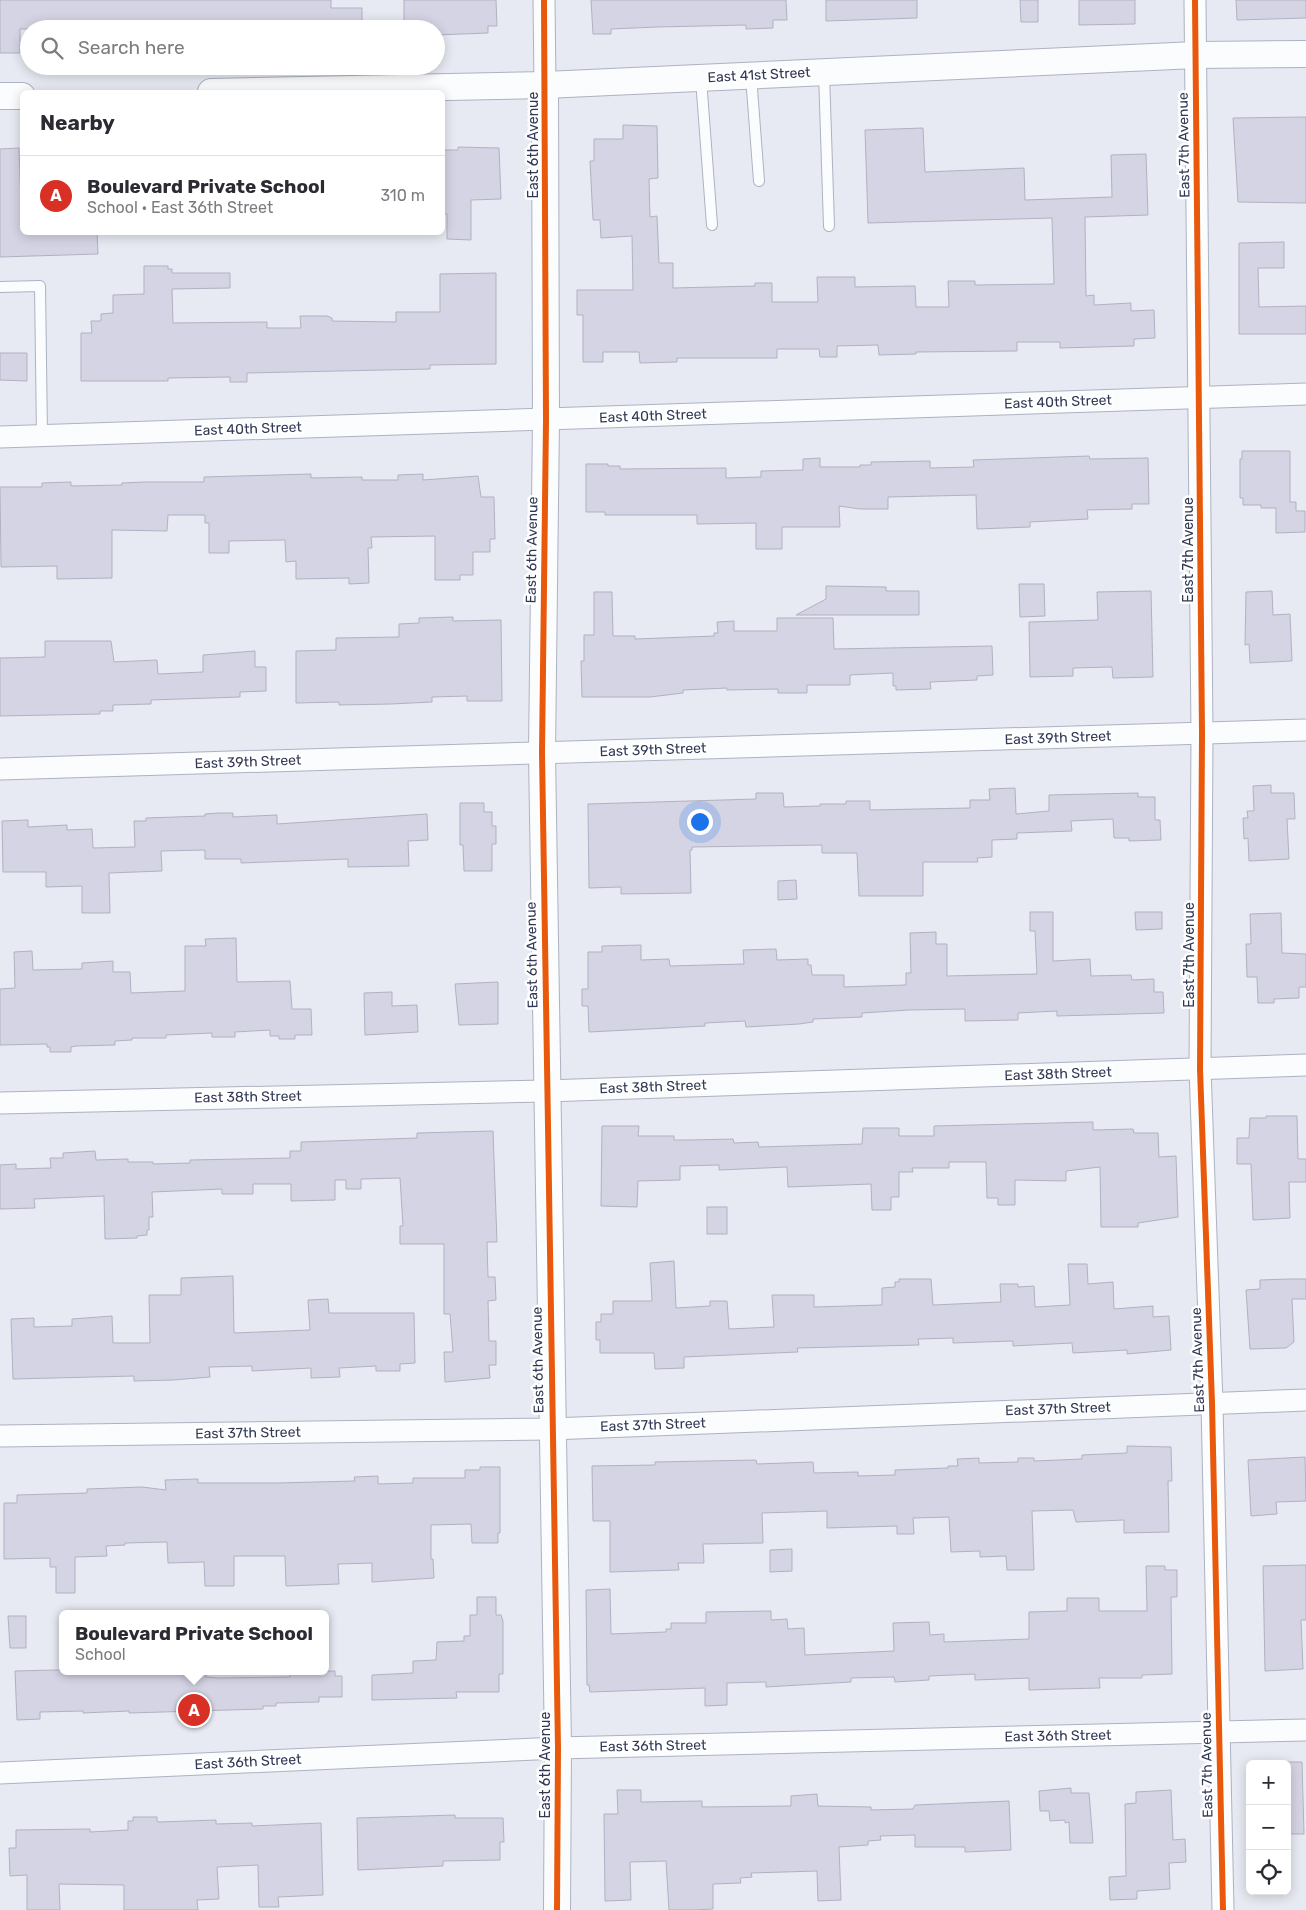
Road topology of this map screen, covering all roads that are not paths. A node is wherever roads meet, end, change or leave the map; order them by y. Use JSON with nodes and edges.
{"nodes":[{"id":1,"x":544,"y":0,"type":"edge"},
{"id":2,"x":1195,"y":0,"type":"edge"},
{"id":3,"x":1306,"y":54,"type":"edge"},
{"id":4,"x":1196,"y":55,"type":"junction"},
{"id":5,"x":824,"y":72,"type":"junction"},
{"id":6,"x":750,"y":75,"type":"junction"},
{"id":7,"x":701,"y":78,"type":"junction"},
{"id":8,"x":545,"y":85,"type":"junction"},
{"id":9,"x":306,"y":90,"type":"edge"},
{"id":10,"x":0,"y":96,"type":"edge"},
{"id":11,"x":20,"y":96,"type":"edge"},
{"id":12,"x":759,"y":181,"type":"dead end"},
{"id":13,"x":712,"y":225,"type":"dead end"},
{"id":14,"x":829,"y":226,"type":"dead end"},
{"id":15,"x":0,"y":287,"type":"edge"},
{"id":16,"x":1306,"y":394,"type":"edge"},
{"id":17,"x":1200,"y":397,"type":"junction"},
{"id":18,"x":546,"y":420,"type":"junction"},
{"id":19,"x":42,"y":436,"type":"junction"},
{"id":20,"x":0,"y":437,"type":"edge"},
{"id":21,"x":1306,"y":730,"type":"edge"},
{"id":22,"x":1202,"y":733,"type":"junction"},
{"id":23,"x":542,"y":753,"type":"junction"},
{"id":24,"x":0,"y":769,"type":"edge"},
{"id":25,"x":1306,"y":1065,"type":"edge"},
{"id":26,"x":1200,"y":1069,"type":"junction"},
{"id":27,"x":546,"y":1091,"type":"junction"},
{"id":28,"x":0,"y":1103,"type":"edge"},
{"id":29,"x":1306,"y":1400,"type":"edge"},
{"id":30,"x":1212,"y":1403,"type":"junction"},
{"id":31,"x":551,"y":1429,"type":"junction"},
{"id":32,"x":0,"y":1436,"type":"edge"},
{"id":33,"x":1306,"y":1730,"type":"edge"},
{"id":34,"x":1219,"y":1733,"type":"junction"},
{"id":35,"x":558,"y":1748,"type":"junction"},
{"id":36,"x":0,"y":1774,"type":"edge"},
{"id":37,"x":557,"y":1910,"type":"edge"},
{"id":38,"x":1223,"y":1910,"type":"edge"}],
"edges":[{"from":1,"to":8,"type":"street","name":"East 6th Avenue"},
{"from":2,"to":4,"type":"street","name":"East 7th Avenue"},
{"from":3,"to":4,"type":"street","name":"East 41st Street"},
{"from":4,"to":5,"type":"street","name":"East 41st Street"},
{"from":4,"to":17,"type":"street","name":"East 7th Avenue"},
{"from":5,"to":6,"type":"street","name":"East 41st Street"},
{"from":5,"to":14,"type":"lane"},
{"from":6,"to":7,"type":"street","name":"East 41st Street"},
{"from":6,"to":12,"type":"lane"},
{"from":7,"to":8,"type":"street","name":"East 41st Street"},
{"from":7,"to":13,"type":"lane"},
{"from":8,"to":9,"type":"street","name":"East 41st Street"},
{"from":8,"to":18,"type":"street","name":"East 6th Avenue"},
{"from":10,"to":11,"type":"street"},
{"from":15,"to":19,"type":"lane"},
{"from":16,"to":17,"type":"street","name":"East 40th Street"},
{"from":17,"to":18,"type":"street","name":"East 40th Street"},
{"from":17,"to":22,"type":"street","name":"East 7th Avenue"},
{"from":18,"to":19,"type":"street","name":"East 40th Street"},
{"from":18,"to":23,"type":"street","name":"East 6th Avenue"},
{"from":19,"to":20,"type":"street","name":"East 40th Street"},
{"from":21,"to":22,"type":"street","name":"East 39th Street"},
{"from":22,"to":23,"type":"street","name":"East 39th Street"},
{"from":22,"to":26,"type":"street","name":"East 7th Avenue"},
{"from":23,"to":24,"type":"street","name":"East 39th Street"},
{"from":23,"to":27,"type":"street","name":"East 6th Avenue"},
{"from":25,"to":26,"type":"street","name":"East 38th Street"},
{"from":26,"to":27,"type":"street","name":"East 38th Street"},
{"from":26,"to":30,"type":"street","name":"East 7th Avenue"},
{"from":27,"to":28,"type":"street","name":"East 38th Street"},
{"from":27,"to":31,"type":"street","name":"East 6th Avenue"},
{"from":29,"to":30,"type":"street","name":"East 37th Street"},
{"from":30,"to":31,"type":"street","name":"East 37th Street"},
{"from":30,"to":34,"type":"street","name":"East 7th Avenue"},
{"from":31,"to":32,"type":"street","name":"East 37th Street"},
{"from":31,"to":35,"type":"street","name":"East 6th Avenue"},
{"from":33,"to":34,"type":"street","name":"East 36th Street"},
{"from":34,"to":35,"type":"street","name":"East 36th Street"},
{"from":34,"to":38,"type":"street","name":"East 7th Avenue"},
{"from":35,"to":36,"type":"street","name":"East 36th Street"},
{"from":35,"to":37,"type":"street","name":"East 6th Avenue"}]}
